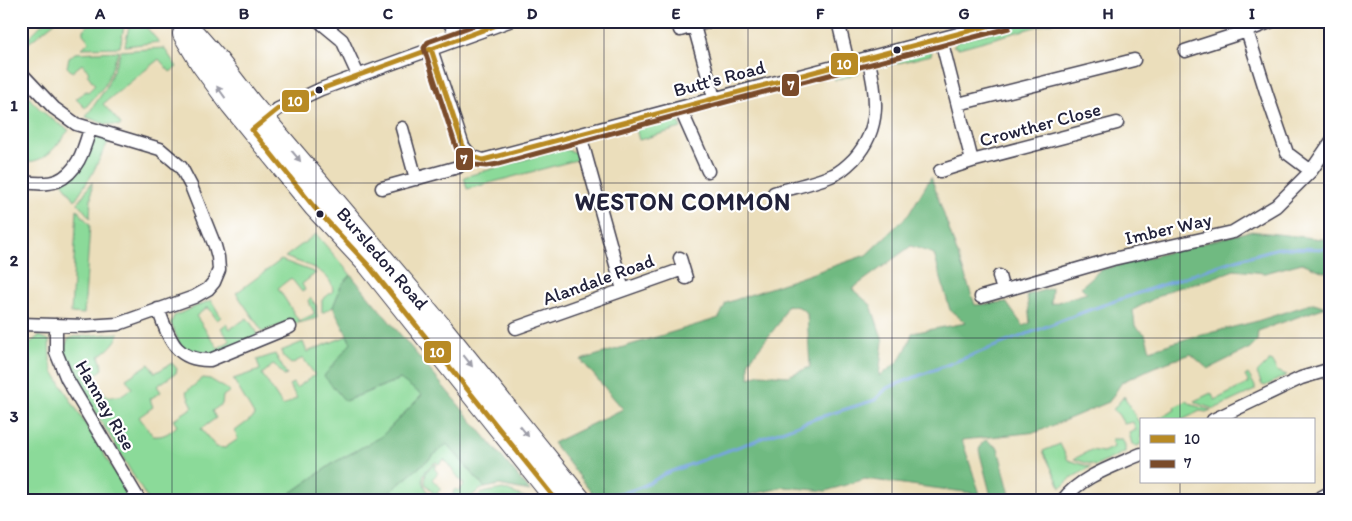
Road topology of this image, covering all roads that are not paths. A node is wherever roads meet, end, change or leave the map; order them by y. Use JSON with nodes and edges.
{"nodes":[{"id":1,"x":179,"y":21,"type":"edge"},
{"id":2,"x":319,"y":21,"type":"edge"},
{"id":3,"x":448,"y":21,"type":"edge"},
{"id":4,"x":509,"y":21,"type":"edge"},
{"id":5,"x":710,"y":21,"type":"edge"},
{"id":6,"x":838,"y":21,"type":"edge"},
{"id":7,"x":1007,"y":21,"type":"edge"},
{"id":8,"x":1272,"y":21,"type":"edge"},
{"id":9,"x":694,"y":26,"type":"junction"},
{"id":10,"x":680,"y":30,"type":"dead end"},
{"id":11,"x":1247,"y":31,"type":"junction"},
{"id":12,"x":458,"y":39,"type":"junction"},
{"id":13,"x":941,"y":39,"type":"junction"},
{"id":14,"x":431,"y":49,"type":"junction"},
{"id":15,"x":1185,"y":51,"type":"dead end"},
{"id":16,"x":868,"y":58,"type":"junction"},
{"id":17,"x":1134,"y":60,"type":"dead end"},
{"id":18,"x":848,"y":63,"type":"junction"},
{"id":19,"x":21,"y":73,"type":"edge"},
{"id":20,"x":358,"y":75,"type":"junction"},
{"id":21,"x":714,"y":98,"type":"junction"},
{"id":22,"x":958,"y":104,"type":"junction"},
{"id":23,"x":680,"y":108,"type":"junction"},
{"id":24,"x":1117,"y":123,"type":"dead end"},
{"id":25,"x":258,"y":124,"type":"junction"},
{"id":26,"x":402,"y":128,"type":"dead end"},
{"id":27,"x":90,"y":129,"type":"junction"},
{"id":28,"x":580,"y":134,"type":"junction"},
{"id":29,"x":1331,"y":142,"type":"edge"},
{"id":30,"x":471,"y":156,"type":"junction"},
{"id":31,"x":972,"y":161,"type":"junction"},
{"id":32,"x":708,"y":171,"type":"dead end"},
{"id":33,"x":940,"y":171,"type":"dead end"},
{"id":34,"x":1311,"y":171,"type":"junction"},
{"id":35,"x":416,"y":179,"type":"junction"},
{"id":36,"x":21,"y":182,"type":"edge"},
{"id":37,"x":382,"y":188,"type":"dead end"},
{"id":38,"x":776,"y":203,"type":"dead end"},
{"id":39,"x":683,"y":268,"type":"dead end"},
{"id":40,"x":999,"y":276,"type":"dead end"},
{"id":41,"x":623,"y":290,"type":"junction"},
{"id":42,"x":1002,"y":291,"type":"junction"},
{"id":43,"x":981,"y":297,"type":"dead end"},
{"id":44,"x":158,"y":309,"type":"junction"},
{"id":45,"x":522,"y":322,"type":"dead end"},
{"id":46,"x":21,"y":324,"type":"edge"},
{"id":47,"x":56,"y":325,"type":"junction"},
{"id":48,"x":290,"y":327,"type":"dead end"},
{"id":49,"x":1331,"y":370,"type":"edge"},
{"id":50,"x":1217,"y":418,"type":"edge"},
{"id":51,"x":1140,"y":454,"type":"edge"},
{"id":52,"x":1331,"y":492,"type":"edge"},
{"id":53,"x":139,"y":500,"type":"edge"},
{"id":54,"x":556,"y":500,"type":"edge"},
{"id":55,"x":580,"y":500,"type":"edge"},
{"id":56,"x":1063,"y":500,"type":"edge"},
{"id":57,"x":1316,"y":500,"type":"edge"}],
"edges":[{"from":1,"to":25,"type":"main road","name":"Bursledon Road"},
{"from":2,"to":20,"type":"street"},
{"from":3,"to":12,"type":"street"},
{"from":4,"to":12,"type":"street"},
{"from":5,"to":9,"type":"street"},
{"from":6,"to":18,"type":"street"},
{"from":7,"to":13,"type":"street","name":"Butt's Road"},
{"from":8,"to":11,"type":"street"},
{"from":9,"to":10,"type":"street"},
{"from":9,"to":21,"type":"street"},
{"from":11,"to":15,"type":"street"},
{"from":11,"to":34,"type":"street"},
{"from":12,"to":14,"type":"street"},
{"from":13,"to":16,"type":"street","name":"Butt's Road"},
{"from":13,"to":22,"type":"street","name":"Crowther Close"},
{"from":14,"to":20,"type":"street"},
{"from":14,"to":30,"type":"street"},
{"from":16,"to":18,"type":"street","name":"Butt's Road"},
{"from":16,"to":38,"type":"street"},
{"from":17,"to":22,"type":"street"},
{"from":18,"to":21,"type":"street","name":"Butt's Road"},
{"from":19,"to":27,"type":"street"},
{"from":20,"to":25,"type":"street"},
{"from":21,"to":23,"type":"street","name":"Butt's Road"},
{"from":22,"to":31,"type":"street","name":"Crowther Close"},
{"from":23,"to":28,"type":"street","name":"Butt's Road"},
{"from":23,"to":32,"type":"street"},
{"from":24,"to":31,"type":"street","name":"Crowther Close"},
{"from":25,"to":54,"type":"main road","name":"Bursledon Road"},
{"from":25,"to":55,"type":"main road","name":"Bursledon Road","one_way":true},
{"from":26,"to":35,"type":"street"},
{"from":27,"to":36,"type":"street"},
{"from":27,"to":44,"type":"street"},
{"from":28,"to":30,"type":"street","name":"Butt's Road"},
{"from":28,"to":41,"type":"street"},
{"from":29,"to":34,"type":"street","name":"Imber Way"},
{"from":30,"to":35,"type":"street"},
{"from":31,"to":33,"type":"street","name":"Crowther Close"},
{"from":34,"to":42,"type":"street","name":"Imber Way"},
{"from":35,"to":37,"type":"street"},
{"from":39,"to":41,"type":"street","name":"Alandale Road"},
{"from":40,"to":42,"type":"street"},
{"from":41,"to":45,"type":"street","name":"Alandale Road"},
{"from":42,"to":43,"type":"street","name":"Imber Way"},
{"from":44,"to":47,"type":"street"},
{"from":44,"to":48,"type":"street"},
{"from":46,"to":47,"type":"street"},
{"from":47,"to":53,"type":"street","name":"Hannay Rise"},
{"from":49,"to":50,"type":"street"},
{"from":51,"to":56,"type":"street"},
{"from":52,"to":57,"type":"street"}]}
